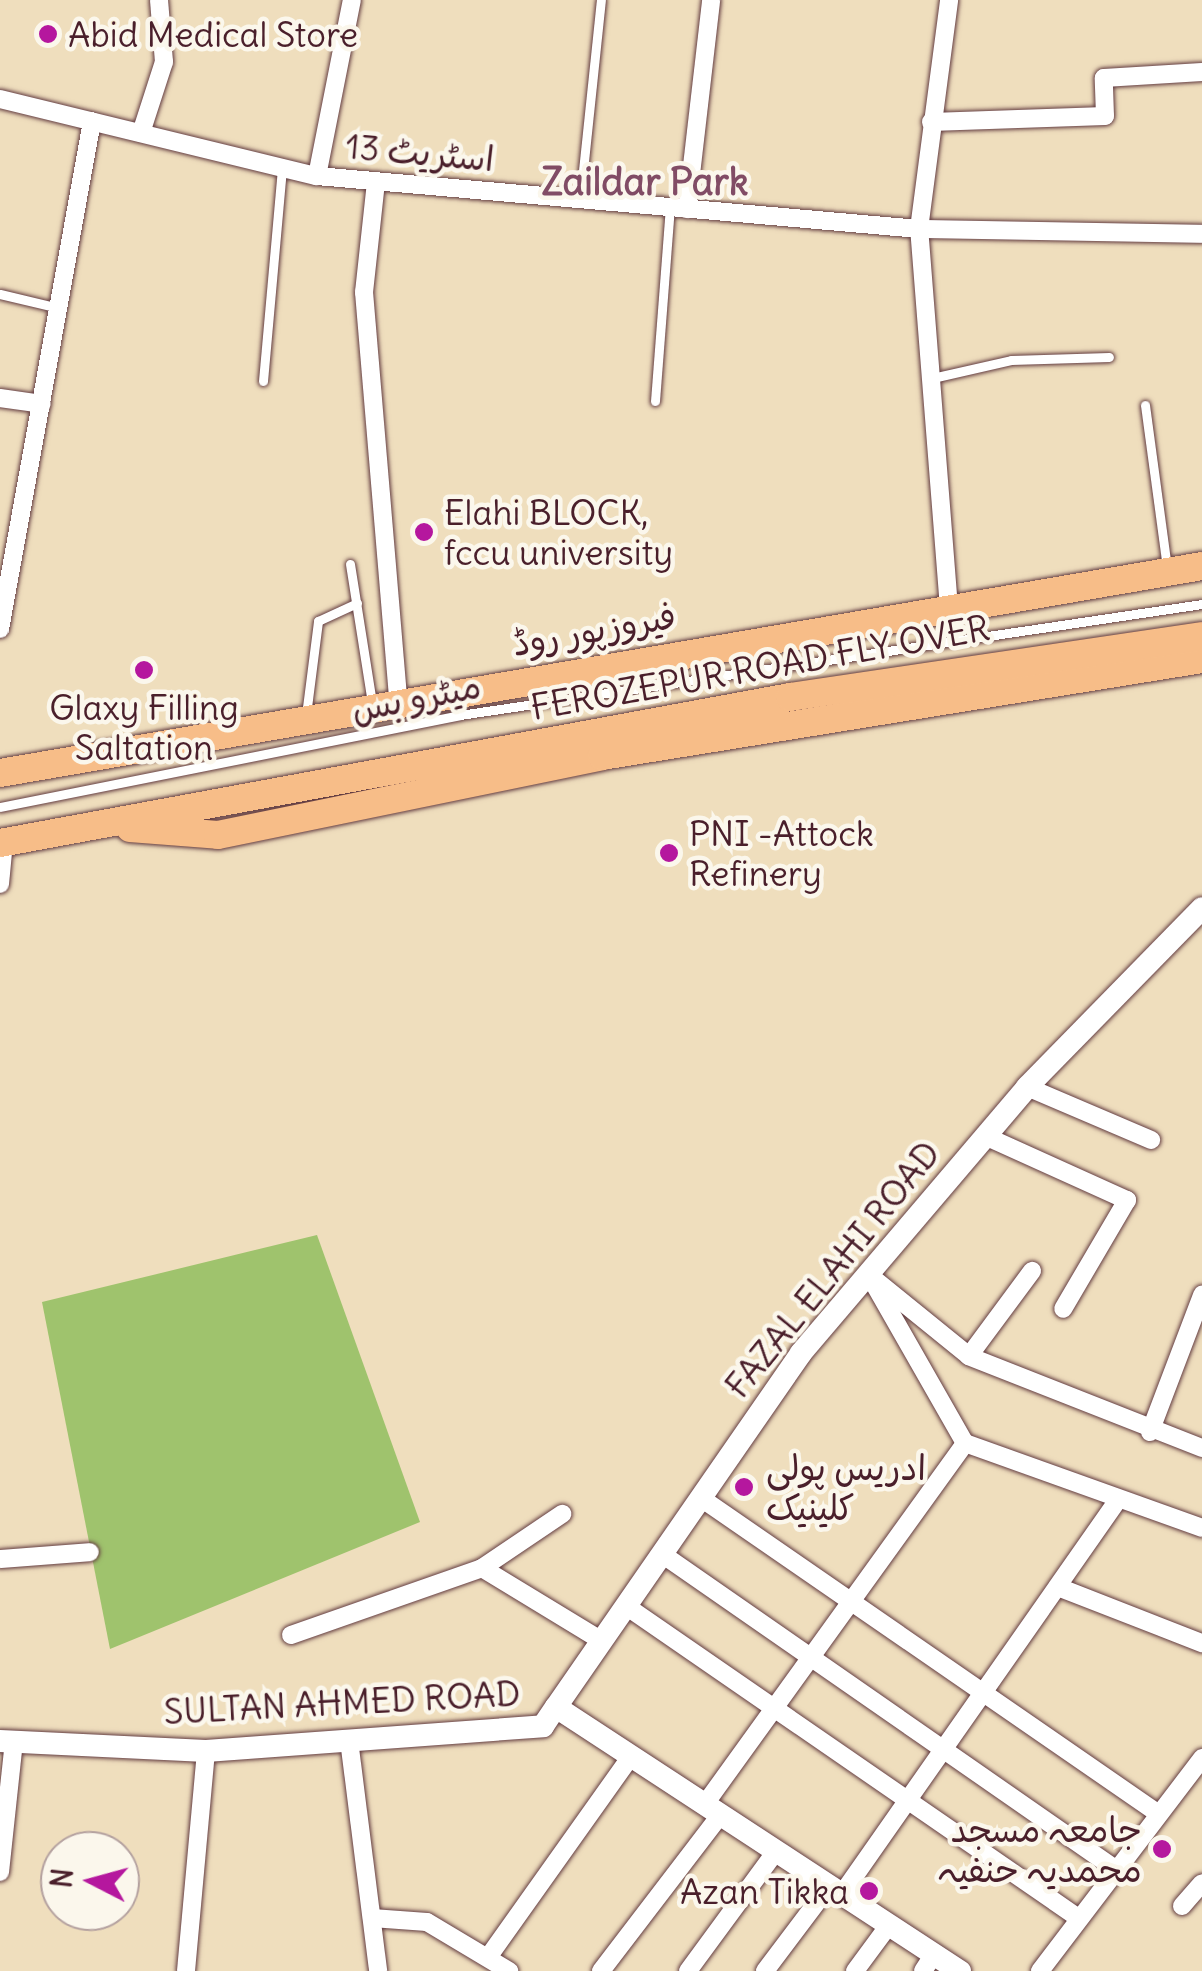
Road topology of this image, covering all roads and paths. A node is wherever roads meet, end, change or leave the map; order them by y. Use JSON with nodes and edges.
{"nodes":[{"id":1,"x":159,"y":0,"type":"edge"},
{"id":2,"x":352,"y":0,"type":"edge"},
{"id":3,"x":601,"y":0,"type":"edge"},
{"id":4,"x":711,"y":0,"type":"edge"},
{"id":5,"x":949,"y":0,"type":"edge"},
{"id":6,"x":1202,"y":72,"type":"edge"},
{"id":7,"x":0,"y":99,"type":"edge"},
{"id":8,"x":92,"y":121,"type":"junction"},
{"id":9,"x":930,"y":122,"type":"junction"},
{"id":10,"x":141,"y":132,"type":"junction"},
{"id":11,"x":282,"y":167,"type":"junction"},
{"id":12,"x":317,"y":176,"type":"junction"},
{"id":13,"x":376,"y":182,"type":"junction"},
{"id":14,"x":580,"y":199,"type":"junction"},
{"id":15,"x":678,"y":208,"type":"junction"},
{"id":16,"x":919,"y":229,"type":"junction"},
{"id":17,"x":1202,"y":234,"type":"edge"},
{"id":18,"x":0,"y":294,"type":"edge"},
{"id":19,"x":59,"y":308,"type":"junction"},
{"id":20,"x":1109,"y":357,"type":"dead end"},
{"id":21,"x":925,"y":380,"type":"junction"},
{"id":22,"x":263,"y":381,"type":"dead end"},
{"id":23,"x":0,"y":398,"type":"edge"},
{"id":24,"x":655,"y":400,"type":"dead end"},
{"id":25,"x":42,"y":404,"type":"junction"},
{"id":26,"x":1145,"y":404,"type":"dead end"},
{"id":27,"x":350,"y":564,"type":"dead end"},
{"id":28,"x":1202,"y":566,"type":"edge"},
{"id":29,"x":1167,"y":571,"type":"junction"},
{"id":30,"x":356,"y":603,"type":"junction"},
{"id":31,"x":1202,"y":604,"type":"edge"},
{"id":32,"x":948,"y":608,"type":"junction"},
{"id":33,"x":0,"y":629,"type":"edge"},
{"id":34,"x":1202,"y":636,"type":"edge"},
{"id":35,"x":1202,"y":659,"type":"edge"},
{"id":36,"x":385,"y":704,"type":"junction"},
{"id":37,"x":306,"y":717,"type":"junction"},
{"id":38,"x":0,"y":773,"type":"edge"},
{"id":39,"x":0,"y":807,"type":"edge"},
{"id":40,"x":92,"y":825,"type":"junction"},
{"id":41,"x":2,"y":843,"type":"edge"},
{"id":42,"x":0,"y":884,"type":"edge"},
{"id":43,"x":1202,"y":908,"type":"edge"},
{"id":44,"x":1027,"y":1087,"type":"junction"},
{"id":45,"x":985,"y":1136,"type":"junction"},
{"id":46,"x":1150,"y":1140,"type":"dead end"},
{"id":47,"x":1032,"y":1271,"type":"dead end"},
{"id":48,"x":869,"y":1276,"type":"junction"},
{"id":49,"x":1202,"y":1295,"type":"edge"},
{"id":50,"x":1063,"y":1309,"type":"dead end"},
{"id":51,"x":968,"y":1356,"type":"junction"},
{"id":52,"x":1150,"y":1432,"type":"junction"},
{"id":53,"x":965,"y":1443,"type":"junction"},
{"id":54,"x":1202,"y":1448,"type":"edge"},
{"id":55,"x":701,"y":1498,"type":"junction"},
{"id":56,"x":1116,"y":1502,"type":"junction"},
{"id":57,"x":562,"y":1514,"type":"dead end"},
{"id":58,"x":1202,"y":1528,"type":"edge"},
{"id":59,"x":90,"y":1552,"type":"dead end"},
{"id":60,"x":662,"y":1554,"type":"junction"},
{"id":61,"x":0,"y":1559,"type":"edge"},
{"id":62,"x":482,"y":1568,"type":"junction"},
{"id":63,"x":1058,"y":1587,"type":"junction"},
{"id":64,"x":851,"y":1602,"type":"junction"},
{"id":65,"x":626,"y":1606,"type":"junction"},
{"id":66,"x":291,"y":1635,"type":"dead end"},
{"id":67,"x":602,"y":1641,"type":"junction"},
{"id":68,"x":1202,"y":1644,"type":"edge"},
{"id":69,"x":813,"y":1656,"type":"junction"},
{"id":70,"x":985,"y":1694,"type":"junction"},
{"id":71,"x":556,"y":1707,"type":"junction"},
{"id":72,"x":775,"y":1708,"type":"junction"},
{"id":73,"x":349,"y":1740,"type":"junction"},
{"id":74,"x":7,"y":1742,"type":"edge"},
{"id":75,"x":945,"y":1749,"type":"junction"},
{"id":76,"x":206,"y":1751,"type":"junction"},
{"id":77,"x":631,"y":1756,"type":"junction"},
{"id":78,"x":1202,"y":1758,"type":"edge"},
{"id":79,"x":908,"y":1800,"type":"junction"},
{"id":80,"x":713,"y":1809,"type":"junction"},
{"id":81,"x":1156,"y":1812,"type":"junction"},
{"id":82,"x":776,"y":1850,"type":"junction"},
{"id":83,"x":1114,"y":1868,"type":"junction"},
{"id":84,"x":0,"y":1872,"type":"edge"},
{"id":85,"x":1202,"y":1883,"type":"edge"},
{"id":86,"x":836,"y":1890,"type":"junction"},
{"id":87,"x":1182,"y":1906,"type":"dead end"},
{"id":88,"x":1077,"y":1916,"type":"junction"},
{"id":89,"x":372,"y":1918,"type":"junction"},
{"id":90,"x":889,"y":1925,"type":"junction"},
{"id":91,"x":488,"y":1956,"type":"junction"},
{"id":92,"x":929,"y":1962,"type":"edge"},
{"id":93,"x":186,"y":1971,"type":"edge"},
{"id":94,"x":378,"y":1971,"type":"edge"},
{"id":95,"x":509,"y":1971,"type":"edge"},
{"id":96,"x":601,"y":1971,"type":"edge"},
{"id":97,"x":688,"y":1971,"type":"edge"},
{"id":98,"x":766,"y":1971,"type":"edge"},
{"id":99,"x":855,"y":1971,"type":"edge"},
{"id":100,"x":960,"y":1971,"type":"edge"},
{"id":101,"x":1040,"y":1971,"type":"edge"}],
"edges":[{"from":1,"to":10,"type":"street"},
{"from":2,"to":12,"type":"street"},
{"from":3,"to":14,"type":"lane"},
{"from":4,"to":15,"type":"street"},
{"from":5,"to":9,"type":"street"},
{"from":6,"to":9,"type":"street"},
{"from":7,"to":8,"type":"street","name":"اسٹریٹ 13"},
{"from":8,"to":10,"type":"street","name":"اسٹریٹ 13"},
{"from":8,"to":19,"type":"street"},
{"from":9,"to":16,"type":"street"},
{"from":10,"to":11,"type":"street","name":"اسٹریٹ 13"},
{"from":11,"to":12,"type":"street","name":"اسٹریٹ 13"},
{"from":11,"to":22,"type":"lane"},
{"from":12,"to":13,"type":"street","name":"اسٹریٹ 13"},
{"from":13,"to":14,"type":"street","name":"اسٹریٹ 13"},
{"from":13,"to":36,"type":"street"},
{"from":14,"to":15,"type":"street","name":"اسٹریٹ 13"},
{"from":15,"to":16,"type":"street","name":"اسٹریٹ 13"},
{"from":15,"to":24,"type":"lane"},
{"from":16,"to":17,"type":"street","name":"اسٹریٹ 13"},
{"from":16,"to":21,"type":"street"},
{"from":18,"to":19,"type":"lane"},
{"from":19,"to":25,"type":"street"},
{"from":20,"to":21,"type":"lane"},
{"from":21,"to":32,"type":"street"},
{"from":23,"to":25,"type":"street"},
{"from":25,"to":33,"type":"street"},
{"from":26,"to":29,"type":"lane"},
{"from":27,"to":30,"type":"lane"},
{"from":28,"to":29,"type":"main road","name":"فیروزپور روڈ"},
{"from":29,"to":32,"type":"main road","name":"فیروزپور روڈ"},
{"from":30,"to":36,"type":"lane"},
{"from":30,"to":37,"type":"lane"},
{"from":31,"to":39,"type":"lane","name":"میٹرو بس"},
{"from":32,"to":36,"type":"main road","name":"فیروزپور روڈ"},
{"from":34,"to":40,"type":"main road","name":"FEROZEPUR ROAD FLY OVER"},
{"from":35,"to":40,"type":"main road"},
{"from":36,"to":37,"type":"main road","name":"فیروزپور روڈ"},
{"from":37,"to":38,"type":"main road","name":"فیروزپور روڈ"},
{"from":40,"to":41,"type":"main road"},
{"from":41,"to":42,"type":"street"},
{"from":43,"to":44,"type":"street","name":"FAZAL ELAHI ROAD"},
{"from":44,"to":45,"type":"street","name":"FAZAL ELAHI ROAD"},
{"from":44,"to":46,"type":"street"},
{"from":45,"to":48,"type":"street","name":"FAZAL ELAHI ROAD"},
{"from":45,"to":50,"type":"street"},
{"from":47,"to":51,"type":"street"},
{"from":48,"to":51,"type":"street"},
{"from":48,"to":53,"type":"street"},
{"from":48,"to":55,"type":"street","name":"FAZAL ELAHI ROAD"},
{"from":49,"to":52,"type":"street"},
{"from":51,"to":52,"type":"street"},
{"from":52,"to":54,"type":"street"},
{"from":53,"to":56,"type":"street"},
{"from":53,"to":64,"type":"street"},
{"from":55,"to":60,"type":"street","name":"FAZAL ELAHI ROAD"},
{"from":55,"to":64,"type":"street"},
{"from":56,"to":58,"type":"street"},
{"from":56,"to":63,"type":"street"},
{"from":57,"to":62,"type":"street"},
{"from":59,"to":61,"type":"street"},
{"from":60,"to":65,"type":"street","name":"FAZAL ELAHI ROAD"},
{"from":60,"to":69,"type":"street"},
{"from":62,"to":66,"type":"street"},
{"from":62,"to":67,"type":"street"},
{"from":63,"to":68,"type":"street"},
{"from":63,"to":70,"type":"street"},
{"from":64,"to":69,"type":"street"},
{"from":64,"to":70,"type":"street"},
{"from":65,"to":67,"type":"street","name":"FAZAL ELAHI ROAD"},
{"from":65,"to":72,"type":"street"},
{"from":67,"to":71,"type":"street","name":"FAZAL ELAHI ROAD"},
{"from":69,"to":72,"type":"street"},
{"from":69,"to":75,"type":"street"},
{"from":70,"to":75,"type":"street"},
{"from":70,"to":81,"type":"street"},
{"from":71,"to":73,"type":"street","name":"SULTAN AHMED ROAD"},
{"from":71,"to":77,"type":"street","name":"SULTAN AHMED ROAD"},
{"from":72,"to":79,"type":"street"},
{"from":72,"to":80,"type":"street"},
{"from":73,"to":76,"type":"street","name":"SULTAN AHMED ROAD"},
{"from":73,"to":89,"type":"street"},
{"from":74,"to":76,"type":"street","name":"SULTAN AHMED ROAD"},
{"from":74,"to":84,"type":"street"},
{"from":75,"to":79,"type":"street"},
{"from":75,"to":83,"type":"street"},
{"from":76,"to":93,"type":"street"},
{"from":77,"to":80,"type":"street","name":"SULTAN AHMED ROAD"},
{"from":77,"to":91,"type":"street"},
{"from":78,"to":81,"type":"street"},
{"from":79,"to":86,"type":"street"},
{"from":79,"to":88,"type":"street"},
{"from":80,"to":82,"type":"street","name":"SULTAN AHMED ROAD"},
{"from":80,"to":96,"type":"street"},
{"from":81,"to":83,"type":"street"},
{"from":82,"to":86,"type":"street","name":"SULTAN AHMED ROAD"},
{"from":82,"to":97,"type":"street"},
{"from":83,"to":88,"type":"street"},
{"from":85,"to":87,"type":"street"},
{"from":86,"to":90,"type":"street","name":"SULTAN AHMED ROAD"},
{"from":86,"to":98,"type":"street"},
{"from":88,"to":101,"type":"street"},
{"from":89,"to":91,"type":"street"},
{"from":89,"to":94,"type":"street"},
{"from":90,"to":92,"type":"street","name":"SULTAN AHMED ROAD"},
{"from":90,"to":99,"type":"street"},
{"from":91,"to":95,"type":"street"},
{"from":92,"to":100,"type":"street","name":"SULTAN AHMED ROAD"}]}
